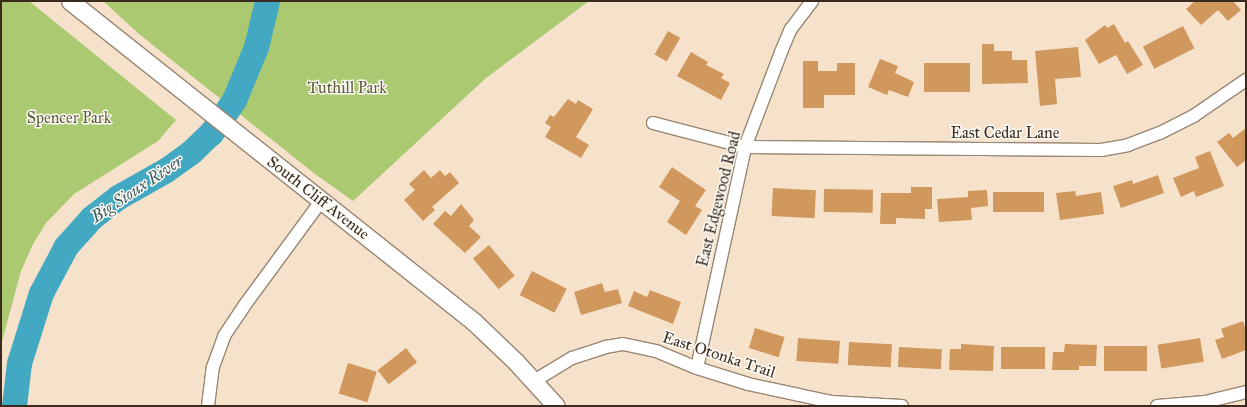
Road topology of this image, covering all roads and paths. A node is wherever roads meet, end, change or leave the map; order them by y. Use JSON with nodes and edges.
{"nodes":[{"id":1,"x":70,"y":1,"type":"edge"},
{"id":2,"x":812,"y":1,"type":"edge"},
{"id":3,"x":1246,"y":80,"type":"edge"},
{"id":4,"x":653,"y":123,"type":"dead end"},
{"id":5,"x":745,"y":147,"type":"junction"},
{"id":6,"x":322,"y":200,"type":"junction"},
{"id":7,"x":697,"y":368,"type":"junction"},
{"id":8,"x":534,"y":381,"type":"junction"},
{"id":9,"x":1246,"y":392,"type":"edge"},
{"id":10,"x":208,"y":406,"type":"edge"},
{"id":11,"x":556,"y":406,"type":"edge"},
{"id":12,"x":902,"y":406,"type":"edge"},
{"id":13,"x":1157,"y":406,"type":"edge"}],
"edges":[{"from":1,"to":6,"type":"main road","name":"South Cliff Avenue"},
{"from":2,"to":5,"type":"street","name":"East Edgewood Road"},
{"from":3,"to":5,"type":"street","name":"East Cedar Lane"},
{"from":4,"to":5,"type":"street","name":"East Cedar Lane"},
{"from":5,"to":7,"type":"street","name":"East Edgewood Road"},
{"from":6,"to":8,"type":"main road","name":"South Cliff Avenue"},
{"from":6,"to":10,"type":"street"},
{"from":7,"to":8,"type":"street","name":"East Otonka Trail"},
{"from":7,"to":12,"type":"street","name":"East Otonka Trail"},
{"from":8,"to":11,"type":"main road","name":"South Cliff Avenue"},
{"from":9,"to":13,"type":"street"}]}
